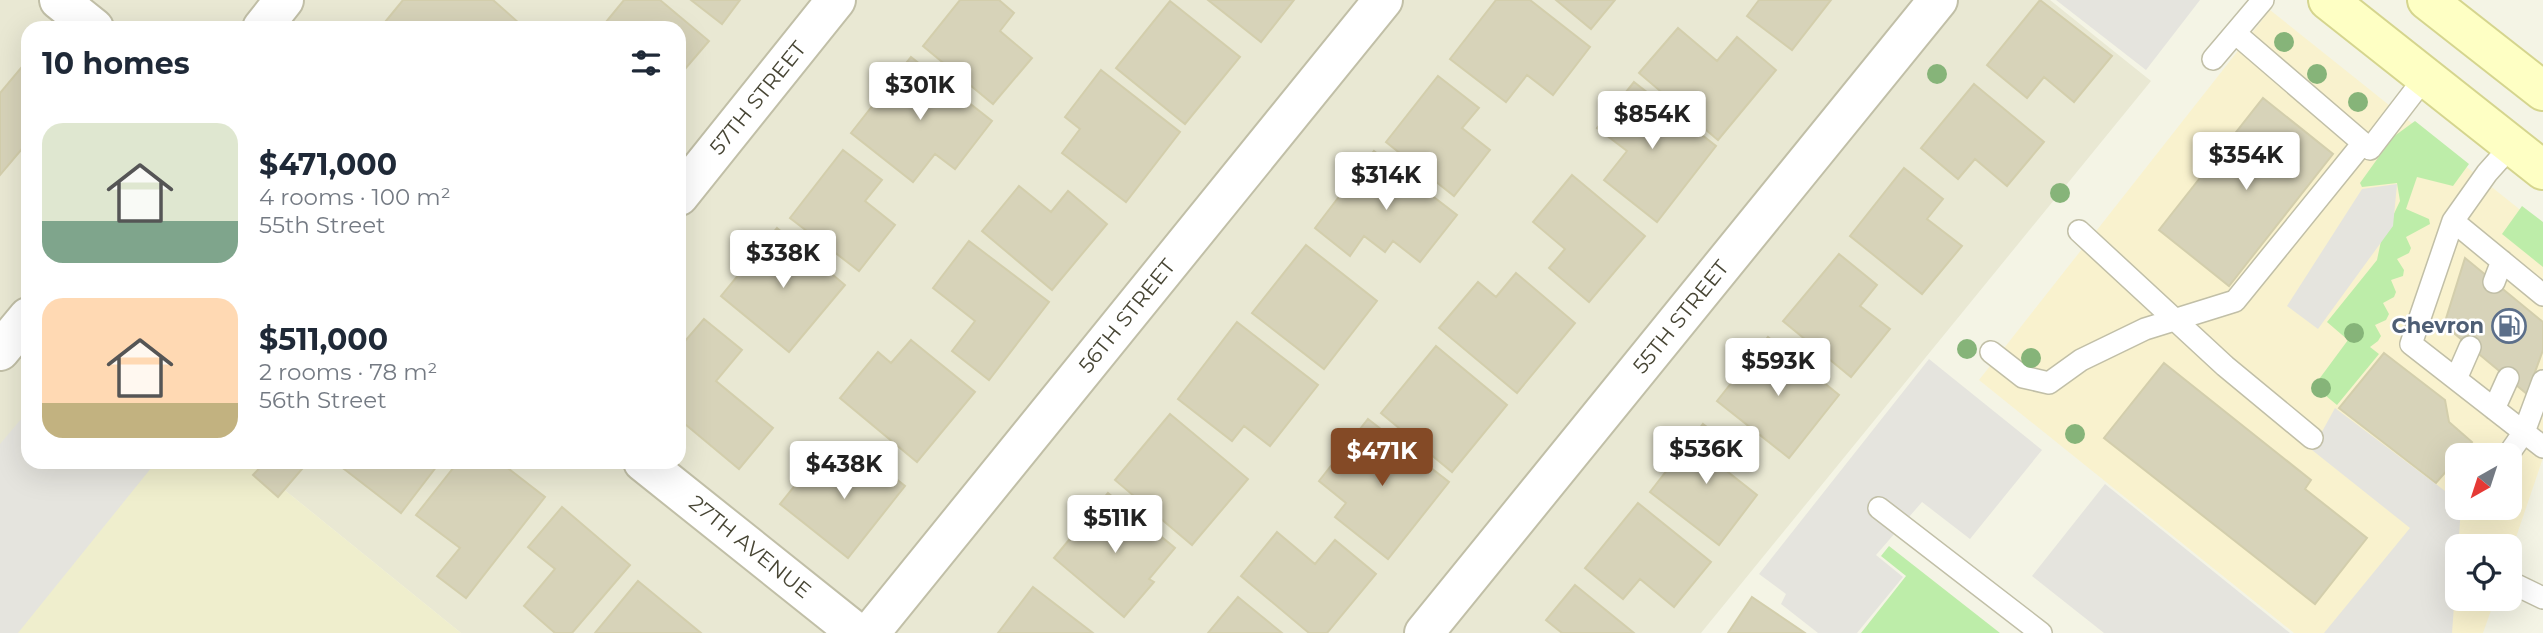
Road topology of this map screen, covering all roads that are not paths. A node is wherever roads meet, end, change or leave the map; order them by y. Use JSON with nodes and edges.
{"nodes":[{"id":1,"x":59,"y":0,"type":"edge"},
{"id":2,"x":284,"y":0,"type":"edge"},
{"id":3,"x":836,"y":0,"type":"edge"},
{"id":4,"x":1383,"y":0,"type":"edge"},
{"id":5,"x":1938,"y":0,"type":"edge"},
{"id":6,"x":2263,"y":0,"type":"edge"},
{"id":7,"x":2328,"y":0,"type":"edge"},
{"id":8,"x":2427,"y":0,"type":"edge"},
{"id":9,"x":85,"y":21,"type":"edge"},
{"id":10,"x":268,"y":21,"type":"edge"},
{"id":11,"x":2235,"y":33,"type":"junction"},
{"id":12,"x":2213,"y":59,"type":"dead end"},
{"id":13,"x":2426,"y":76,"type":"junction"},
{"id":14,"x":2543,"y":91,"type":"edge"},
{"id":15,"x":2363,"y":143,"type":"junction"},
{"id":16,"x":2512,"y":145,"type":"junction"},
{"id":17,"x":2543,"y":170,"type":"edge"},
{"id":18,"x":686,"y":187,"type":"edge"},
{"id":19,"x":2453,"y":221,"type":"junction"},
{"id":20,"x":2079,"y":231,"type":"dead end"},
{"id":21,"x":2502,"y":261,"type":"junction"},
{"id":22,"x":2494,"y":282,"type":"dead end"},
{"id":23,"x":2539,"y":301,"type":"edge"},
{"id":24,"x":2175,"y":320,"type":"junction"},
{"id":25,"x":21,"y":326,"type":"edge"},
{"id":26,"x":2470,"y":347,"type":"dead end"},
{"id":27,"x":0,"y":351,"type":"edge"},
{"id":28,"x":1991,"y":352,"type":"dead end"},
{"id":29,"x":2508,"y":378,"type":"dead end"},
{"id":30,"x":2456,"y":379,"type":"junction"},
{"id":31,"x":2543,"y":382,"type":"edge"},
{"id":32,"x":2494,"y":409,"type":"junction"},
{"id":33,"x":2524,"y":432,"type":"junction"},
{"id":34,"x":2312,"y":438,"type":"dead end"},
{"id":35,"x":2516,"y":443,"type":"edge"},
{"id":36,"x":2543,"y":447,"type":"edge"},
{"id":37,"x":652,"y":469,"type":"edge"},
{"id":38,"x":1879,"y":508,"type":"dead end"},
{"id":39,"x":2522,"y":588,"type":"edge"},
{"id":40,"x":2543,"y":598,"type":"edge"},
{"id":41,"x":857,"y":633,"type":"edge"},
{"id":42,"x":870,"y":633,"type":"edge"},
{"id":43,"x":1424,"y":633,"type":"edge"},
{"id":44,"x":2041,"y":633,"type":"edge"}],
"edges":[{"from":1,"to":9,"type":"street"},
{"from":2,"to":10,"type":"street"},
{"from":3,"to":18,"type":"street","name":"57TH STREET"},
{"from":4,"to":42,"type":"street","name":"56TH STREET"},
{"from":5,"to":43,"type":"street","name":"55TH STREET"},
{"from":6,"to":11,"type":"lane"},
{"from":7,"to":13,"type":"main road"},
{"from":8,"to":14,"type":"main road"},
{"from":11,"to":12,"type":"lane"},
{"from":11,"to":15,"type":"lane"},
{"from":13,"to":15,"type":"lane"},
{"from":13,"to":16,"type":"main road"},
{"from":15,"to":24,"type":"lane"},
{"from":16,"to":17,"type":"main road"},
{"from":16,"to":19,"type":"lane"},
{"from":19,"to":21,"type":"lane"},
{"from":19,"to":30,"type":"lane"},
{"from":20,"to":24,"type":"lane"},
{"from":21,"to":22,"type":"lane"},
{"from":21,"to":23,"type":"lane"},
{"from":24,"to":28,"type":"lane"},
{"from":24,"to":34,"type":"lane"},
{"from":25,"to":27,"type":"street"},
{"from":26,"to":30,"type":"lane"},
{"from":29,"to":32,"type":"lane"},
{"from":30,"to":32,"type":"lane"},
{"from":31,"to":33,"type":"lane"},
{"from":32,"to":33,"type":"lane"},
{"from":33,"to":35,"type":"lane"},
{"from":33,"to":36,"type":"lane"},
{"from":37,"to":41,"type":"street","name":"27TH AVENUE"},
{"from":38,"to":44,"type":"lane"},
{"from":39,"to":40,"type":"lane"}]}
